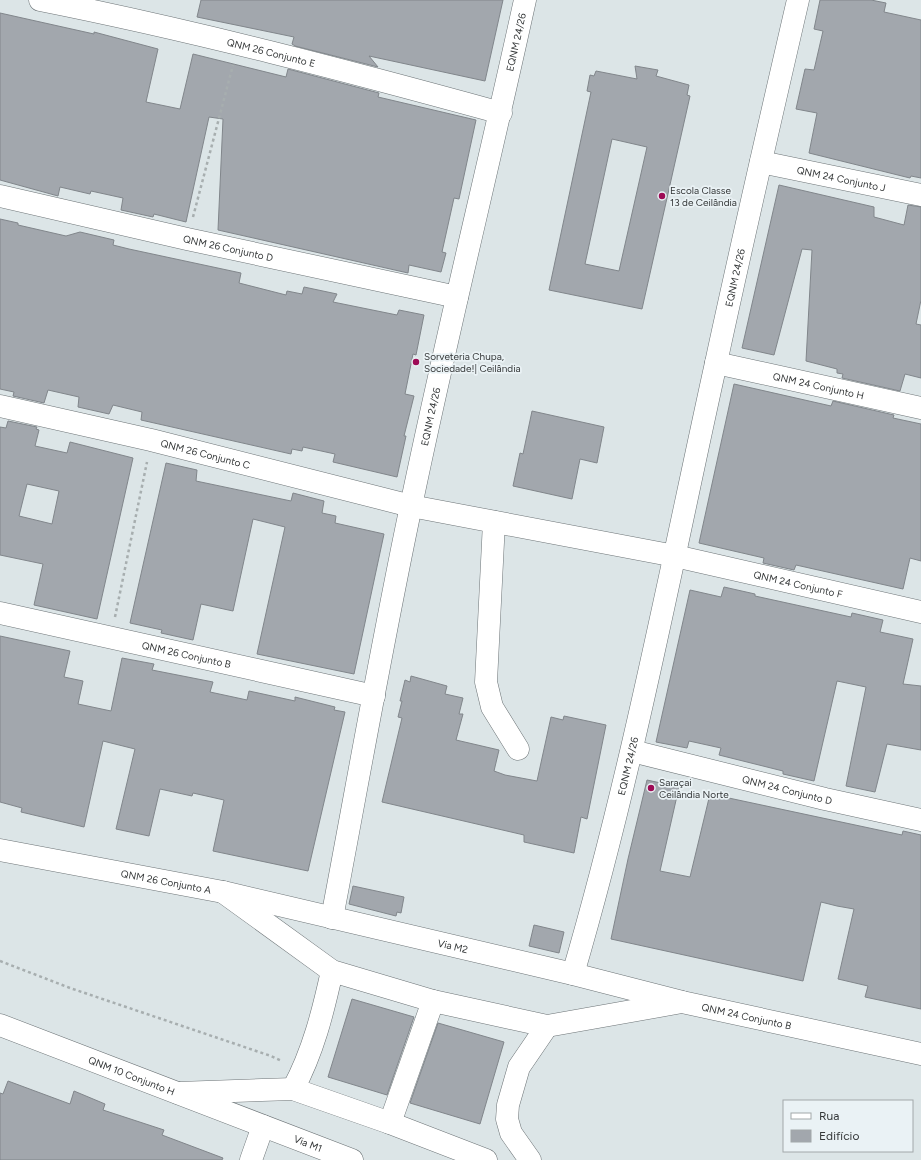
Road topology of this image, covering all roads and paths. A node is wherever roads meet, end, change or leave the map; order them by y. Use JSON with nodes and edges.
{"nodes":[{"id":1,"x":40,"y":0,"type":"edge"},
{"id":2,"x":525,"y":0,"type":"edge"},
{"id":3,"x":798,"y":0,"type":"edge"},
{"id":4,"x":239,"y":43,"type":"junction"},
{"id":5,"x":501,"y":113,"type":"junction"},
{"id":6,"x":761,"y":162,"type":"junction"},
{"id":7,"x":921,"y":195,"type":"edge"},
{"id":8,"x":0,"y":196,"type":"edge"},
{"id":9,"x":187,"y":239,"type":"junction"},
{"id":10,"x":456,"y":297,"type":"junction"},
{"id":11,"x":716,"y":363,"type":"junction"},
{"id":12,"x":0,"y":406,"type":"edge"},
{"id":13,"x":921,"y":408,"type":"edge"},
{"id":14,"x":151,"y":440,"type":"junction"},
{"id":15,"x":411,"y":506,"type":"junction"},
{"id":16,"x":494,"y":522,"type":"junction"},
{"id":17,"x":675,"y":556,"type":"junction"},
{"id":18,"x":921,"y":612,"type":"edge"},
{"id":19,"x":0,"y":613,"type":"edge"},
{"id":20,"x":111,"y":638,"type":"junction"},
{"id":21,"x":374,"y":696,"type":"junction"},
{"id":22,"x":518,"y":749,"type":"dead end"},
{"id":23,"x":632,"y":751,"type":"junction"},
{"id":24,"x":921,"y":820,"type":"edge"},
{"id":25,"x":1,"y":851,"type":"edge"},
{"id":26,"x":223,"y":892,"type":"junction"},
{"id":27,"x":332,"y":918,"type":"junction"},
{"id":28,"x":0,"y":961,"type":"edge"},
{"id":29,"x":332,"y":971,"type":"junction"},
{"id":30,"x":573,"y":974,"type":"junction"},
{"id":31,"x":433,"y":1001,"type":"junction"},
{"id":32,"x":682,"y":1002,"type":"junction"},
{"id":33,"x":0,"y":1025,"type":"edge"},
{"id":34,"x":547,"y":1026,"type":"junction"},
{"id":35,"x":921,"y":1054,"type":"edge"},
{"id":36,"x":298,"y":1080,"type":"junction"},
{"id":37,"x":178,"y":1093,"type":"junction"},
{"id":38,"x":390,"y":1123,"type":"junction"},
{"id":39,"x":264,"y":1126,"type":"junction"},
{"id":40,"x":251,"y":1160,"type":"edge"},
{"id":41,"x":352,"y":1160,"type":"edge"},
{"id":42,"x":486,"y":1160,"type":"edge"},
{"id":43,"x":530,"y":1160,"type":"edge"}],
"edges":[{"from":1,"to":4,"type":"street","name":"QNM 26 Conjunto E"},
{"from":2,"to":5,"type":"street","name":"EQNM 24/26"},
{"from":3,"to":6,"type":"street","name":"EQNM 24/26"},
{"from":4,"to":5,"type":"street","name":"QNM 26 Conjunto E"},
{"from":4,"to":9,"type":"path"},
{"from":5,"to":10,"type":"street","name":"EQNM 24/26"},
{"from":6,"to":7,"type":"street","name":"QNM 24 Conjunto J"},
{"from":6,"to":11,"type":"street","name":"EQNM 24/26"},
{"from":8,"to":9,"type":"street","name":"QNM 26 Conjunto D"},
{"from":9,"to":10,"type":"street","name":"QNM 26 Conjunto D"},
{"from":10,"to":15,"type":"street","name":"EQNM 24/26"},
{"from":11,"to":13,"type":"street","name":"QNM 24 Conjunto H"},
{"from":11,"to":17,"type":"street","name":"EQNM 24/26"},
{"from":12,"to":14,"type":"street","name":"QNM 26 Conjunto C"},
{"from":14,"to":15,"type":"street","name":"QNM 26 Conjunto C"},
{"from":14,"to":20,"type":"path"},
{"from":15,"to":16,"type":"street"},
{"from":15,"to":21,"type":"street","name":"EQNM 24/26"},
{"from":16,"to":17,"type":"street"},
{"from":16,"to":22,"type":"street"},
{"from":17,"to":18,"type":"street","name":"QNM 24 Conjunto F"},
{"from":17,"to":23,"type":"street","name":"EQNM 24/26"},
{"from":19,"to":20,"type":"street","name":"QNM 26 Conjunto B"},
{"from":20,"to":21,"type":"street","name":"QNM 26 Conjunto B"},
{"from":21,"to":27,"type":"street","name":"EQNM 24/26"},
{"from":23,"to":24,"type":"street","name":"QNM 24 Conjunto D"},
{"from":23,"to":30,"type":"street","name":"EQNM 24/26"},
{"from":25,"to":26,"type":"street","name":"QNM 26 Conjunto A"},
{"from":26,"to":27,"type":"street","name":"QNM 26 Conjunto A"},
{"from":26,"to":29,"type":"street"},
{"from":27,"to":30,"type":"street","name":"Via M2"},
{"from":28,"to":36,"type":"path"},
{"from":29,"to":31,"type":"street"},
{"from":29,"to":36,"type":"street"},
{"from":30,"to":32,"type":"street","name":"QNM 24 Conjunto B"},
{"from":31,"to":34,"type":"street"},
{"from":31,"to":38,"type":"street"},
{"from":32,"to":34,"type":"street"},
{"from":32,"to":35,"type":"street","name":"QNM 24 Conjunto B"},
{"from":33,"to":37,"type":"street","name":"QNM 10 Conjunto H"},
{"from":34,"to":43,"type":"street"},
{"from":36,"to":37,"type":"street"},
{"from":36,"to":38,"type":"street"},
{"from":37,"to":39,"type":"street","name":"QNM 10 Conjunto H"},
{"from":38,"to":42,"type":"street"},
{"from":39,"to":40,"type":"street"},
{"from":39,"to":41,"type":"street","name":"Via M1"}]}
